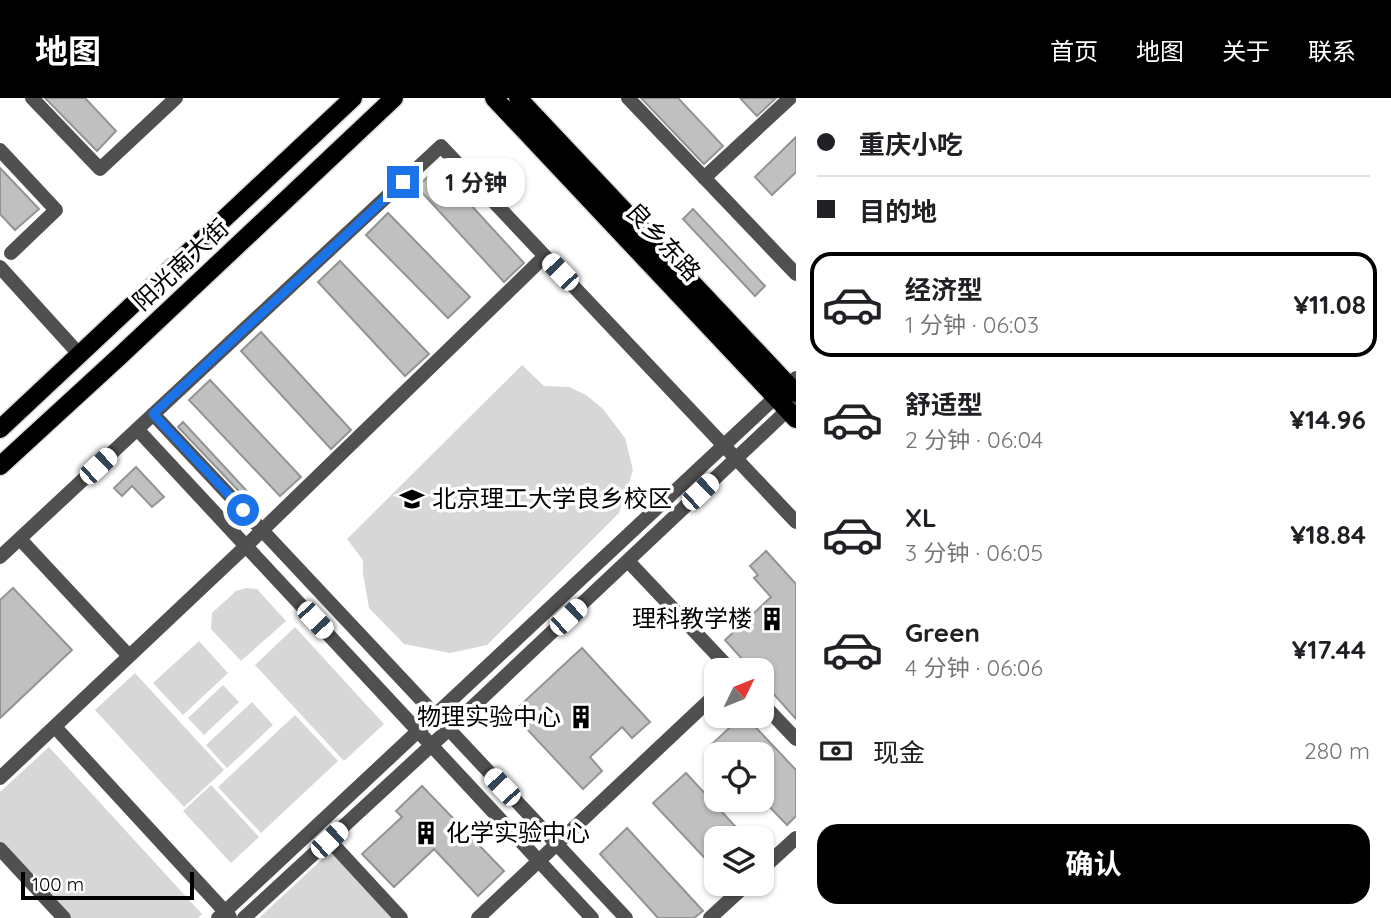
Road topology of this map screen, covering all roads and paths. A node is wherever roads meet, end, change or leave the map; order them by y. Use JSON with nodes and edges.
{"nodes":[{"id":1,"x":32,"y":98,"type":"edge"},
{"id":2,"x":176,"y":98,"type":"edge"},
{"id":3,"x":353,"y":98,"type":"edge"},
{"id":4,"x":394,"y":98,"type":"edge"},
{"id":5,"x":494,"y":98,"type":"edge"},
{"id":6,"x":518,"y":98,"type":"edge"},
{"id":7,"x":628,"y":98,"type":"edge"},
{"id":8,"x":790,"y":98,"type":"edge"},
{"id":9,"x":0,"y":150,"type":"edge"},
{"id":10,"x":704,"y":178,"type":"junction"},
{"id":11,"x":11,"y":253,"type":"dead end"},
{"id":12,"x":545,"y":256,"type":"junction"},
{"id":13,"x":0,"y":267,"type":"edge"},
{"id":14,"x":796,"y":274,"type":"edge"},
{"id":15,"x":79,"y":354,"type":"junction"},
{"id":16,"x":791,"y":398,"type":"edge"},
{"id":17,"x":153,"y":414,"type":"junction"},
{"id":18,"x":0,"y":429,"type":"edge"},
{"id":19,"x":137,"y":429,"type":"junction"},
{"id":20,"x":729,"y":441,"type":"junction"},
{"id":21,"x":741,"y":453,"type":"junction"},
{"id":22,"x":0,"y":466,"type":"edge"},
{"id":23,"x":796,"y":522,"type":"edge"},
{"id":24,"x":261,"y":530,"type":"junction"},
{"id":25,"x":19,"y":539,"type":"junction"},
{"id":26,"x":246,"y":546,"type":"junction"},
{"id":27,"x":0,"y":557,"type":"edge"},
{"id":28,"x":628,"y":561,"type":"junction"},
{"id":29,"x":129,"y":656,"type":"junction"},
{"id":30,"x":720,"y":658,"type":"edge"},
{"id":31,"x":704,"y":705,"type":"edge"},
{"id":32,"x":435,"y":716,"type":"junction"},
{"id":33,"x":774,"y":716,"type":"edge"},
{"id":34,"x":55,"y":727,"type":"junction"},
{"id":35,"x":448,"y":730,"type":"junction"},
{"id":36,"x":419,"y":731,"type":"junction"},
{"id":37,"x":796,"y":739,"type":"edge"},
{"id":38,"x":432,"y":745,"type":"junction"},
{"id":39,"x":0,"y":778,"type":"edge"},
{"id":40,"x":796,"y":838,"type":"edge"},
{"id":41,"x":329,"y":840,"type":"junction"},
{"id":42,"x":556,"y":845,"type":"junction"},
{"id":43,"x":0,"y":849,"type":"edge"},
{"id":44,"x":774,"y":858,"type":"edge"},
{"id":45,"x":539,"y":861,"type":"junction"},
{"id":46,"x":734,"y":896,"type":"edge"},
{"id":47,"x":225,"y":916,"type":"edge"},
{"id":48,"x":64,"y":918,"type":"edge"},
{"id":49,"x":244,"y":918,"type":"edge"},
{"id":50,"x":401,"y":918,"type":"edge"},
{"id":51,"x":478,"y":918,"type":"edge"},
{"id":52,"x":592,"y":918,"type":"edge"},
{"id":53,"x":626,"y":918,"type":"edge"},
{"id":54,"x":710,"y":918,"type":"edge"}],
"edges":[{"from":1,"to":2,"type":"street"},
{"from":3,"to":15,"type":"main road","name":"阳光南大街"},
{"from":4,"to":22,"type":"main road","name":"阳光南大街"},
{"from":5,"to":16,"type":"main road","name":"良乡东路"},
{"from":6,"to":16,"type":"main road","name":"良乡东路"},
{"from":7,"to":10,"type":"street"},
{"from":8,"to":10,"type":"street"},
{"from":9,"to":11,"type":"street"},
{"from":10,"to":14,"type":"street"},
{"from":12,"to":17,"type":"street"},
{"from":12,"to":20,"type":"street"},
{"from":12,"to":24,"type":"street"},
{"from":13,"to":15,"type":"street"},
{"from":15,"to":18,"type":"main road","name":"阳光南大街"},
{"from":16,"to":20,"type":"street"},
{"from":16,"to":21,"type":"street"},
{"from":17,"to":19,"type":"street"},
{"from":17,"to":24,"type":"street"},
{"from":19,"to":25,"type":"street"},
{"from":19,"to":26,"type":"street"},
{"from":20,"to":21,"type":"street"},
{"from":20,"to":32,"type":"street"},
{"from":21,"to":23,"type":"street"},
{"from":21,"to":28,"type":"street"},
{"from":24,"to":26,"type":"street"},
{"from":24,"to":32,"type":"street"},
{"from":25,"to":27,"type":"street"},
{"from":25,"to":29,"type":"street"},
{"from":26,"to":29,"type":"street"},
{"from":26,"to":36,"type":"street"},
{"from":28,"to":30,"type":"street"},
{"from":28,"to":35,"type":"street"},
{"from":29,"to":34,"type":"street"},
{"from":31,"to":42,"type":"street"},
{"from":32,"to":35,"type":"street"},
{"from":32,"to":36,"type":"street"},
{"from":33,"to":37,"type":"street"},
{"from":34,"to":39,"type":"street"},
{"from":34,"to":47,"type":"street"},
{"from":35,"to":38,"type":"street"},
{"from":35,"to":42,"type":"street"},
{"from":36,"to":38,"type":"street"},
{"from":36,"to":47,"type":"street"},
{"from":38,"to":41,"type":"street"},
{"from":38,"to":45,"type":"street"},
{"from":40,"to":44,"type":"street"},
{"from":41,"to":49,"type":"street"},
{"from":41,"to":50,"type":"street"},
{"from":42,"to":45,"type":"street"},
{"from":42,"to":53,"type":"street"},
{"from":43,"to":48,"type":"street"},
{"from":45,"to":51,"type":"street"},
{"from":45,"to":52,"type":"street"},
{"from":46,"to":54,"type":"street"}]}
